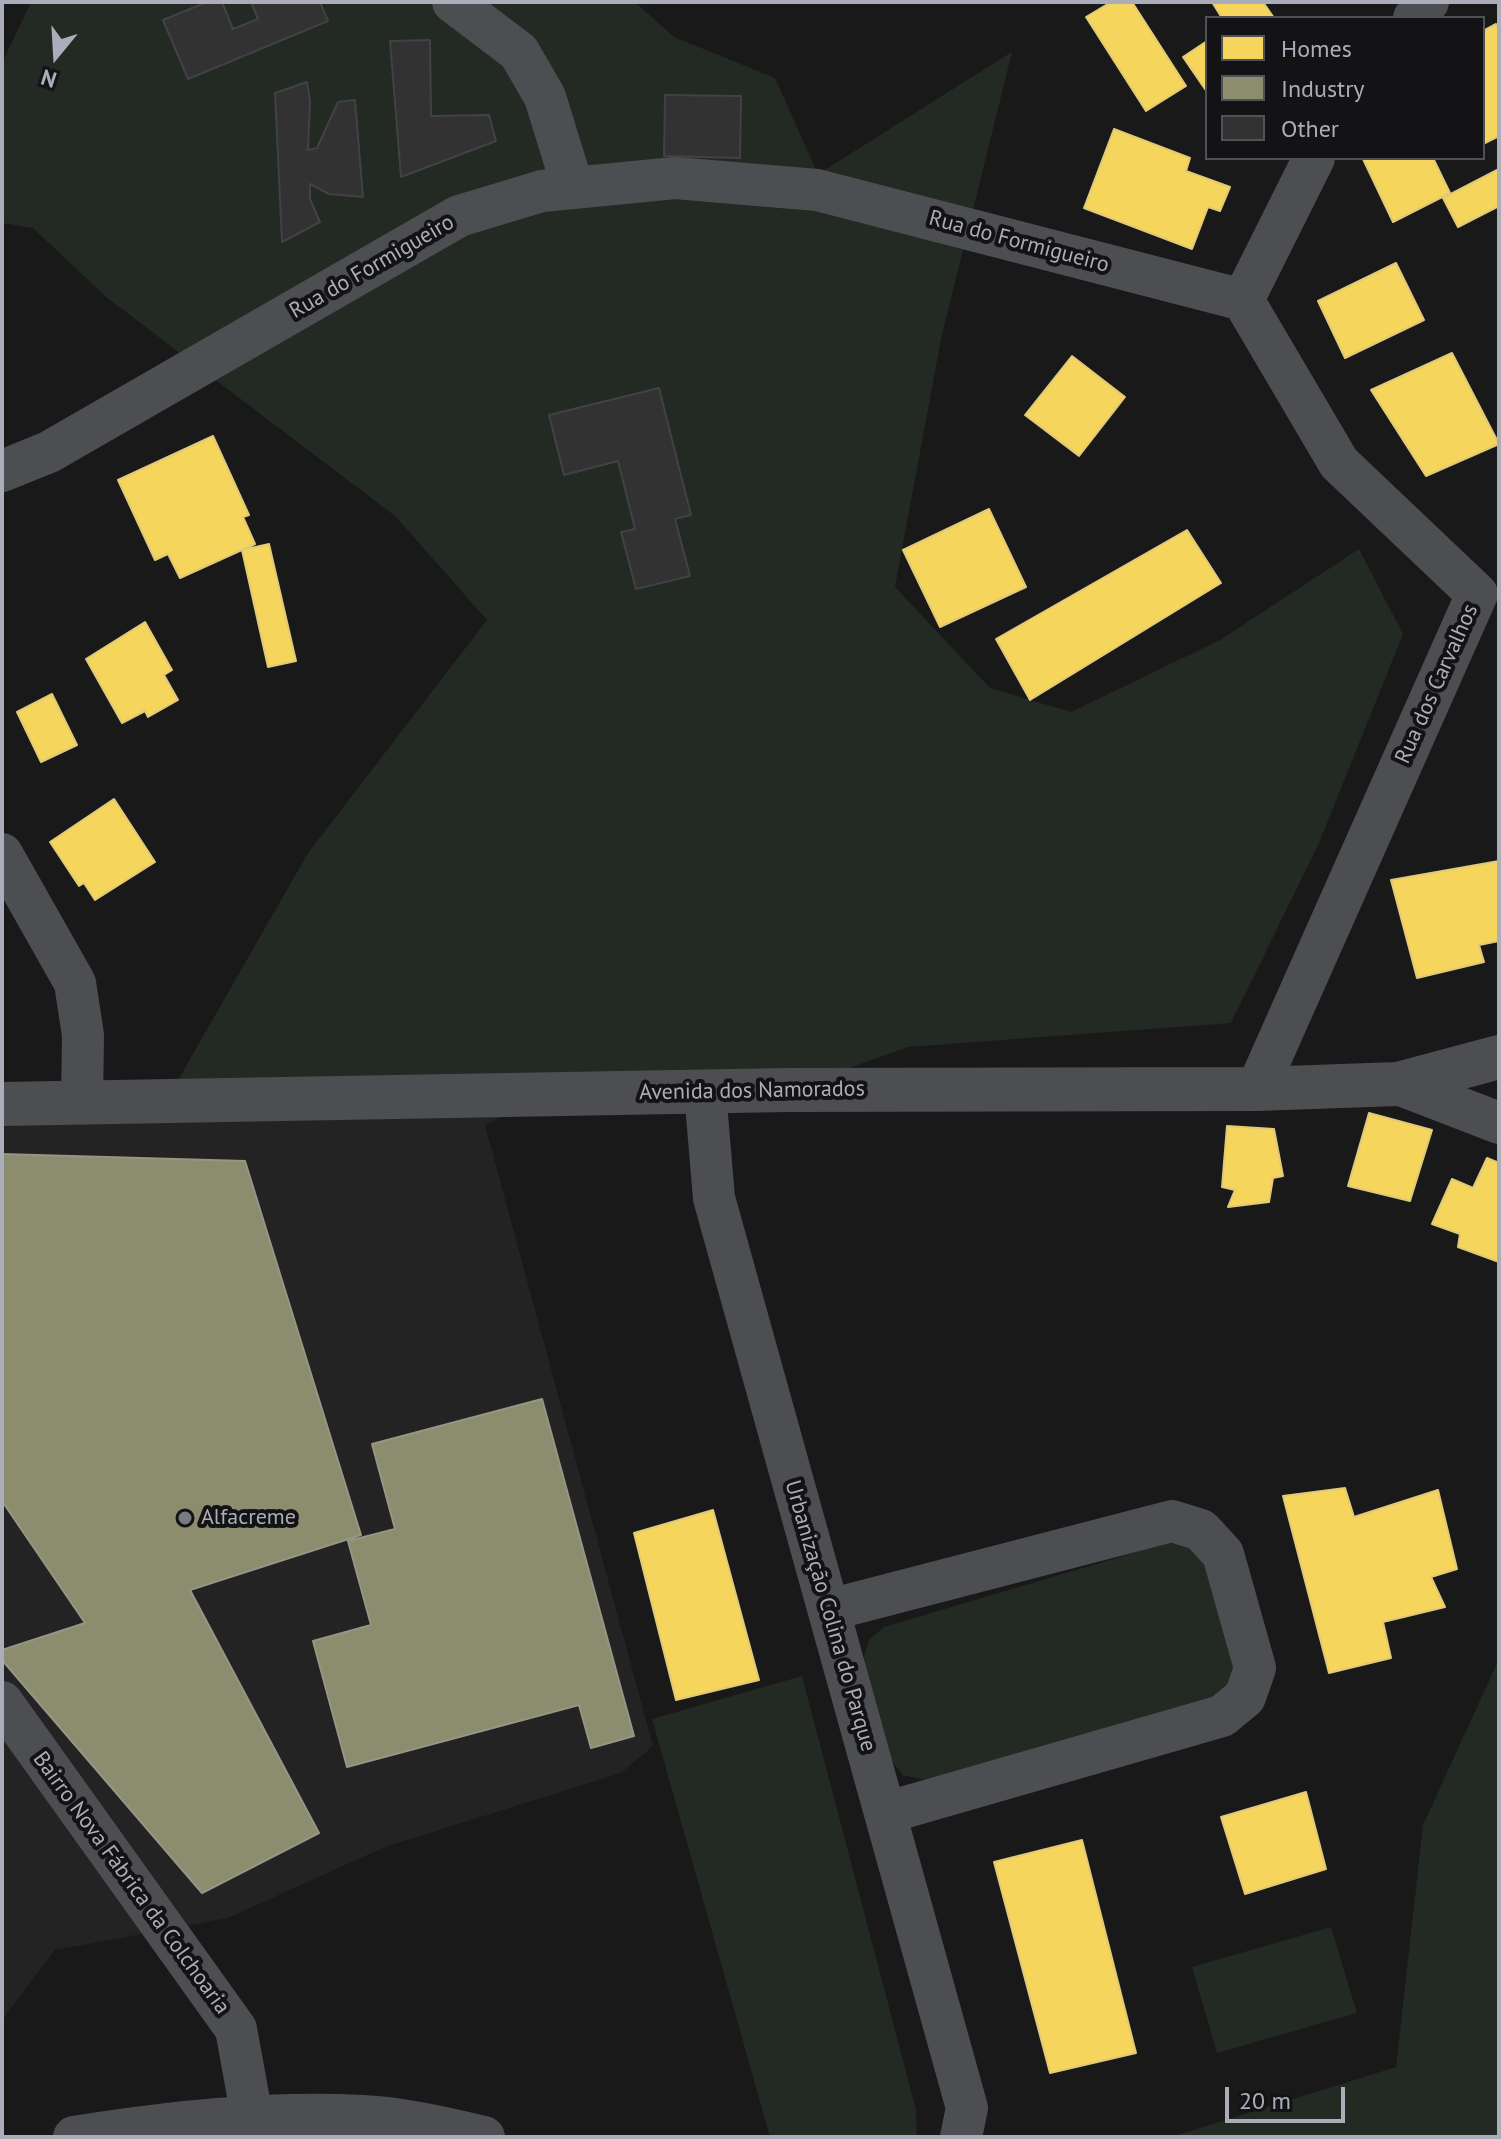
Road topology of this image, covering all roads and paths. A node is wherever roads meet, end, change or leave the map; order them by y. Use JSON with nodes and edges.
{"nodes":[{"id":1,"x":453,"y":2,"type":"edge"},
{"id":2,"x":1313,"y":160,"type":"edge"},
{"id":3,"x":573,"y":188,"type":"junction"},
{"id":4,"x":1243,"y":300,"type":"junction"},
{"id":5,"x":2,"y":471,"type":"edge"},
{"id":6,"x":1488,"y":593,"type":"edge"},
{"id":7,"x":2,"y":854,"type":"edge"},
{"id":8,"x":1498,"y":1060,"type":"edge"},
{"id":9,"x":1398,"y":1084,"type":"junction"},
{"id":10,"x":1257,"y":1089,"type":"junction"},
{"id":11,"x":705,"y":1092,"type":"junction"},
{"id":12,"x":82,"y":1103,"type":"junction"},
{"id":13,"x":2,"y":1104,"type":"edge"},
{"id":14,"x":1499,"y":1123,"type":"edge"},
{"id":15,"x":829,"y":1610,"type":"junction"},
{"id":16,"x":2,"y":1702,"type":"edge"},
{"id":17,"x":885,"y":1813,"type":"junction"},
{"id":18,"x":252,"y":2117,"type":"junction"},
{"id":19,"x":74,"y":2137,"type":"edge"},
{"id":20,"x":484,"y":2137,"type":"edge"},
{"id":21,"x":961,"y":2137,"type":"edge"}],
"edges":[{"from":1,"to":3,"type":"street"},
{"from":2,"to":4,"type":"street"},
{"from":3,"to":4,"type":"street","name":"Rua do Formigueiro"},
{"from":3,"to":5,"type":"street","name":"Rua do Formigueiro"},
{"from":4,"to":6,"type":"street","name":"Rua dos Carvalhos"},
{"from":6,"to":10,"type":"street","name":"Rua dos Carvalhos"},
{"from":7,"to":12,"type":"street"},
{"from":8,"to":9,"type":"street","name":"Avenida dos Namorados"},
{"from":9,"to":10,"type":"street","name":"Avenida dos Namorados"},
{"from":9,"to":14,"type":"street"},
{"from":10,"to":11,"type":"street","name":"Avenida dos Namorados"},
{"from":11,"to":12,"type":"street","name":"Avenida dos Namorados"},
{"from":11,"to":15,"type":"street","name":"Urbanização Colina do Parque"},
{"from":12,"to":13,"type":"street","name":"Avenida dos Namorados"},
{"from":15,"to":17,"type":"street","name":"Urbanização Colina do Parque"},
{"from":15,"to":17,"type":"street"},
{"from":16,"to":18,"type":"street","name":"Bairro Nova Fábrica da Colchoaria"},
{"from":17,"to":21,"type":"street","name":"Urbanização Colina do Parque"},
{"from":18,"to":19,"type":"street"},
{"from":18,"to":20,"type":"street"}]}
